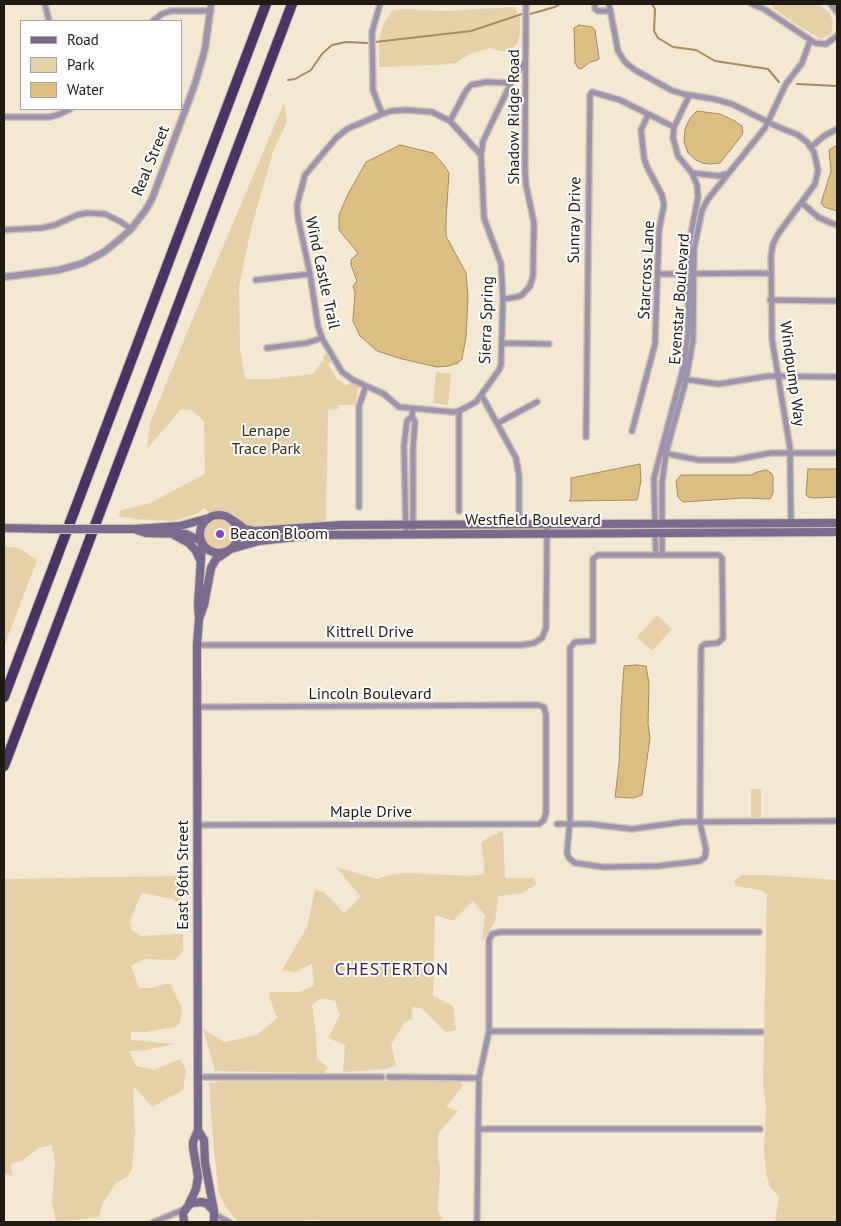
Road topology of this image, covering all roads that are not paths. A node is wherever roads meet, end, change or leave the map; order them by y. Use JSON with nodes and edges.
{"nodes":[{"id":1,"x":45,"y":4,"type":"edge"},
{"id":2,"x":266,"y":4,"type":"edge"},
{"id":3,"x":292,"y":4,"type":"edge"},
{"id":4,"x":380,"y":4,"type":"edge"},
{"id":5,"x":595,"y":4,"type":"edge"},
{"id":6,"x":609,"y":4,"type":"edge"},
{"id":7,"x":752,"y":4,"type":"edge"},
{"id":8,"x":832,"y":4,"type":"edge"},
{"id":9,"x":526,"y":6,"type":"edge"},
{"id":10,"x":211,"y":7,"type":"edge"},
{"id":11,"x":610,"y":12,"type":"junction"},
{"id":12,"x":837,"y":12,"type":"edge"},
{"id":13,"x":48,"y":20,"type":"edge"},
{"id":14,"x":154,"y":20,"type":"edge"},
{"id":15,"x":837,"y":36,"type":"edge"},
{"id":16,"x":810,"y":41,"type":"junction"},
{"id":17,"x":526,"y":61,"type":"junction"},
{"id":18,"x":511,"y":84,"type":"junction"},
{"id":19,"x":689,"y":96,"type":"junction"},
{"id":20,"x":68,"y":110,"type":"edge"},
{"id":21,"x":382,"y":114,"type":"junction"},
{"id":22,"x":648,"y":115,"type":"junction"},
{"id":23,"x":4,"y":117,"type":"edge"},
{"id":24,"x":450,"y":121,"type":"junction"},
{"id":25,"x":769,"y":122,"type":"junction"},
{"id":26,"x":674,"y":127,"type":"junction"},
{"id":27,"x":837,"y":129,"type":"edge"},
{"id":28,"x":811,"y":146,"type":"junction"},
{"id":29,"x":481,"y":155,"type":"junction"},
{"id":30,"x":692,"y":173,"type":"junction"},
{"id":31,"x":728,"y":174,"type":"junction"},
{"id":32,"x":802,"y":203,"type":"junction"},
{"id":33,"x":837,"y":225,"type":"edge"},
{"id":34,"x":131,"y":229,"type":"junction"},
{"id":35,"x":4,"y":230,"type":"edge"},
{"id":36,"x":771,"y":273,"type":"junction"},
{"id":37,"x":310,"y":274,"type":"junction"},
{"id":38,"x":658,"y":274,"type":"junction"},
{"id":39,"x":692,"y":274,"type":"junction"},
{"id":40,"x":4,"y":277,"type":"edge"},
{"id":41,"x":256,"y":280,"type":"dead end"},
{"id":42,"x":503,"y":299,"type":"junction"},
{"id":43,"x":770,"y":300,"type":"junction"},
{"id":44,"x":837,"y":301,"type":"edge"},
{"id":45,"x":322,"y":338,"type":"junction"},
{"id":46,"x":502,"y":343,"type":"junction"},
{"id":47,"x":549,"y":344,"type":"dead end"},
{"id":48,"x":267,"y":348,"type":"dead end"},
{"id":49,"x":778,"y":376,"type":"junction"},
{"id":50,"x":837,"y":377,"type":"edge"},
{"id":51,"x":683,"y":379,"type":"junction"},
{"id":52,"x":366,"y":386,"type":"junction"},
{"id":53,"x":482,"y":396,"type":"junction"},
{"id":54,"x":537,"y":402,"type":"dead end"},
{"id":55,"x":412,"y":409,"type":"junction"},
{"id":56,"x":459,"y":411,"type":"junction"},
{"id":57,"x":412,"y":416,"type":"junction"},
{"id":58,"x":498,"y":423,"type":"junction"},
{"id":59,"x":632,"y":431,"type":"dead end"},
{"id":60,"x":586,"y":437,"type":"dead end"},
{"id":61,"x":790,"y":452,"type":"junction"},
{"id":62,"x":663,"y":453,"type":"junction"},
{"id":63,"x":837,"y":453,"type":"edge"},
{"id":64,"x":360,"y":507,"type":"dead end"},
{"id":65,"x":459,"y":511,"type":"dead end"},
{"id":66,"x":207,"y":519,"type":"junction"},
{"id":67,"x":234,"y":521,"type":"junction"},
{"id":68,"x":658,"y":523,"type":"junction"},
{"id":69,"x":791,"y":523,"type":"junction"},
{"id":70,"x":837,"y":523,"type":"edge"},
{"id":71,"x":410,"y":524,"type":"junction"},
{"id":72,"x":519,"y":524,"type":"junction"},
{"id":73,"x":547,"y":524,"type":"junction"},
{"id":74,"x":4,"y":528,"type":"edge"},
{"id":75,"x":132,"y":529,"type":"junction"},
{"id":76,"x":837,"y":532,"type":"edge"},
{"id":77,"x":169,"y":533,"type":"junction"},
{"id":78,"x":658,"y":533,"type":"junction"},
{"id":79,"x":410,"y":534,"type":"junction"},
{"id":80,"x":547,"y":534,"type":"junction"},
{"id":81,"x":201,"y":542,"type":"junction"},
{"id":82,"x":229,"y":550,"type":"junction"},
{"id":83,"x":659,"y":555,"type":"junction"},
{"id":84,"x":201,"y":565,"type":"junction"},
{"id":85,"x":199,"y":620,"type":"junction"},
{"id":86,"x":197,"y":645,"type":"junction"},
{"id":87,"x":4,"y":697,"type":"edge"},
{"id":88,"x":196,"y":707,"type":"junction"},
{"id":89,"x":4,"y":766,"type":"edge"},
{"id":90,"x":544,"y":820,"type":"joint"},
{"id":91,"x":837,"y":821,"type":"edge"},
{"id":92,"x":700,"y":822,"type":"junction"},
{"id":93,"x":556,"y":824,"type":"dead end"},
{"id":94,"x":570,"y":824,"type":"junction"},
{"id":95,"x":197,"y":825,"type":"junction"},
{"id":96,"x":759,"y":932,"type":"dead end"},
{"id":97,"x":489,"y":1031,"type":"junction"},
{"id":98,"x":761,"y":1032,"type":"dead end"},
{"id":99,"x":382,"y":1077,"type":"dead end"},
{"id":100,"x":389,"y":1077,"type":"dead end"},
{"id":101,"x":198,"y":1078,"type":"junction"},
{"id":102,"x":479,"y":1078,"type":"junction"},
{"id":103,"x":478,"y":1129,"type":"junction"},
{"id":104,"x":760,"y":1129,"type":"dead end"},
{"id":105,"x":198,"y":1130,"type":"junction"},
{"id":106,"x":186,"y":1208,"type":"junction"},
{"id":107,"x":214,"y":1216,"type":"edge"},
{"id":108,"x":154,"y":1222,"type":"edge"},
{"id":109,"x":184,"y":1222,"type":"edge"},
{"id":110,"x":229,"y":1222,"type":"edge"},
{"id":111,"x":477,"y":1222,"type":"edge"}],
"edges":[{"from":1,"to":13,"type":"street"},
{"from":2,"to":87,"type":"highway"},
{"from":3,"to":89,"type":"highway"},
{"from":4,"to":21,"type":"street"},
{"from":5,"to":11,"type":"street"},
{"from":6,"to":11,"type":"street"},
{"from":7,"to":16,"type":"street"},
{"from":8,"to":12,"type":"street"},
{"from":9,"to":17,"type":"street","name":"Shadow Ridge Road"},
{"from":10,"to":14,"type":"street"},
{"from":10,"to":34,"type":"street","name":"Real Street"},
{"from":11,"to":19,"type":"street"},
{"from":15,"to":16,"type":"street"},
{"from":16,"to":25,"type":"street","name":"Evenstar Boulevard"},
{"from":17,"to":18,"type":"street","name":"Sierra Spring"},
{"from":17,"to":42,"type":"street","name":"Shadow Ridge Road"},
{"from":18,"to":24,"type":"street"},
{"from":18,"to":29,"type":"street","name":"Sierra Spring"},
{"from":19,"to":25,"type":"street"},
{"from":19,"to":26,"type":"street"},
{"from":20,"to":23,"type":"street"},
{"from":21,"to":24,"type":"street","name":"Wind Castle Trail"},
{"from":21,"to":37,"type":"street","name":"Wind Castle Trail"},
{"from":22,"to":26,"type":"street","name":"Sunray Drive"},
{"from":22,"to":38,"type":"street","name":"Starcross Lane"},
{"from":22,"to":60,"type":"street","name":"Sunray Drive"},
{"from":24,"to":29,"type":"street"},
{"from":25,"to":28,"type":"street"},
{"from":25,"to":31,"type":"street","name":"Evenstar Boulevard"},
{"from":26,"to":30,"type":"street","name":"Evenstar Boulevard"},
{"from":27,"to":28,"type":"street"},
{"from":28,"to":32,"type":"street","name":"Windpump Way"},
{"from":29,"to":42,"type":"street","name":"Sierra Spring"},
{"from":30,"to":31,"type":"street"},
{"from":30,"to":39,"type":"street","name":"Evenstar Boulevard"},
{"from":31,"to":39,"type":"street","name":"Evenstar Boulevard"},
{"from":32,"to":33,"type":"street"},
{"from":32,"to":36,"type":"street","name":"Windpump Way"},
{"from":34,"to":35,"type":"street"},
{"from":34,"to":40,"type":"street","name":"Real Street"},
{"from":36,"to":39,"type":"street"},
{"from":36,"to":43,"type":"street","name":"Windpump Way"},
{"from":37,"to":41,"type":"street"},
{"from":37,"to":45,"type":"street","name":"Wind Castle Trail"},
{"from":38,"to":39,"type":"street"},
{"from":38,"to":59,"type":"street","name":"Starcross Lane"},
{"from":39,"to":51,"type":"street","name":"Evenstar Boulevard"},
{"from":42,"to":46,"type":"street","name":"Sierra Spring"},
{"from":43,"to":44,"type":"street"},
{"from":43,"to":49,"type":"street","name":"Windpump Way"},
{"from":45,"to":48,"type":"street"},
{"from":45,"to":52,"type":"street","name":"Wind Castle Trail"},
{"from":46,"to":47,"type":"street"},
{"from":46,"to":53,"type":"street","name":"Sierra Spring"},
{"from":49,"to":50,"type":"street"},
{"from":49,"to":51,"type":"street"},
{"from":49,"to":61,"type":"street","name":"Windpump Way"},
{"from":51,"to":62,"type":"street","name":"Evenstar Boulevard"},
{"from":52,"to":55,"type":"street","name":"Wind Castle Trail"},
{"from":52,"to":64,"type":"street"},
{"from":53,"to":56,"type":"street","name":"Sierra Spring"},
{"from":53,"to":58,"type":"street"},
{"from":54,"to":58,"type":"street"},
{"from":55,"to":56,"type":"street"},
{"from":55,"to":57,"type":"street"},
{"from":56,"to":65,"type":"street"},
{"from":57,"to":71,"type":"street"},
{"from":57,"to":71,"type":"street"},
{"from":58,"to":72,"type":"street"},
{"from":61,"to":62,"type":"street"},
{"from":61,"to":63,"type":"street"},
{"from":61,"to":69,"type":"street","name":"Windpump Way"},
{"from":62,"to":68,"type":"street","name":"Evenstar Boulevard"},
{"from":66,"to":67,"type":"main road"},
{"from":66,"to":75,"type":"main road"},
{"from":66,"to":81,"type":"main road"},
{"from":67,"to":71,"type":"main road","name":"Westfield Boulevard"},
{"from":67,"to":82,"type":"main road"},
{"from":68,"to":69,"type":"main road","name":"Westfield Boulevard"},
{"from":68,"to":73,"type":"main road","name":"Westfield Boulevard"},
{"from":69,"to":70,"type":"main road","name":"Westfield Boulevard"},
{"from":71,"to":72,"type":"main road","name":"Westfield Boulevard"},
{"from":71,"to":79,"type":"street"},
{"from":72,"to":73,"type":"main road","name":"Westfield Boulevard"},
{"from":73,"to":80,"type":"street"},
{"from":74,"to":75,"type":"main road","bridge":true},
{"from":75,"to":77,"type":"main road"},
{"from":76,"to":78,"type":"main road","name":"Westfield Boulevard"},
{"from":77,"to":81,"type":"main road"},
{"from":77,"to":84,"type":"main road"},
{"from":78,"to":80,"type":"main road","name":"Westfield Boulevard"},
{"from":78,"to":83,"type":"street"},
{"from":79,"to":80,"type":"main road","name":"Westfield Boulevard"},
{"from":79,"to":82,"type":"main road","name":"Westfield Boulevard"},
{"from":80,"to":86,"type":"street","name":"Kittrell Drive"},
{"from":81,"to":82,"type":"main road"},
{"from":81,"to":84,"type":"main road","name":"East 96th Street"},
{"from":82,"to":85,"type":"main road","name":"East 96th Street"},
{"from":83,"to":92,"type":"street"},
{"from":83,"to":94,"type":"street"},
{"from":84,"to":85,"type":"main road","name":"East 96th Street"},
{"from":85,"to":86,"type":"main road","name":"East 96th Street"},
{"from":86,"to":88,"type":"main road","name":"East 96th Street"},
{"from":88,"to":90,"type":"street","name":"Lincoln Boulevard"},
{"from":88,"to":95,"type":"main road","name":"East 96th Street"},
{"from":90,"to":95,"type":"street","name":"Maple Drive"},
{"from":91,"to":92,"type":"street"},
{"from":92,"to":94,"type":"street"},
{"from":92,"to":94,"type":"street"},
{"from":93,"to":94,"type":"street"},
{"from":95,"to":101,"type":"main road","name":"East 96th Street"},
{"from":96,"to":97,"type":"street"},
{"from":97,"to":98,"type":"street"},
{"from":97,"to":102,"type":"street"},
{"from":99,"to":101,"type":"street"},
{"from":100,"to":102,"type":"street"},
{"from":101,"to":105,"type":"main road","name":"East 96th Street"},
{"from":102,"to":103,"type":"street"},
{"from":103,"to":104,"type":"street"},
{"from":103,"to":111,"type":"street"},
{"from":105,"to":106,"type":"main road","name":"East 96th Street"},
{"from":105,"to":107,"type":"main road","name":"East 96th Street"},
{"from":106,"to":107,"type":"main road"},
{"from":106,"to":108,"type":"street"},
{"from":106,"to":109,"type":"main road","name":"East 96th Street"},
{"from":107,"to":110,"type":"street"}]}
